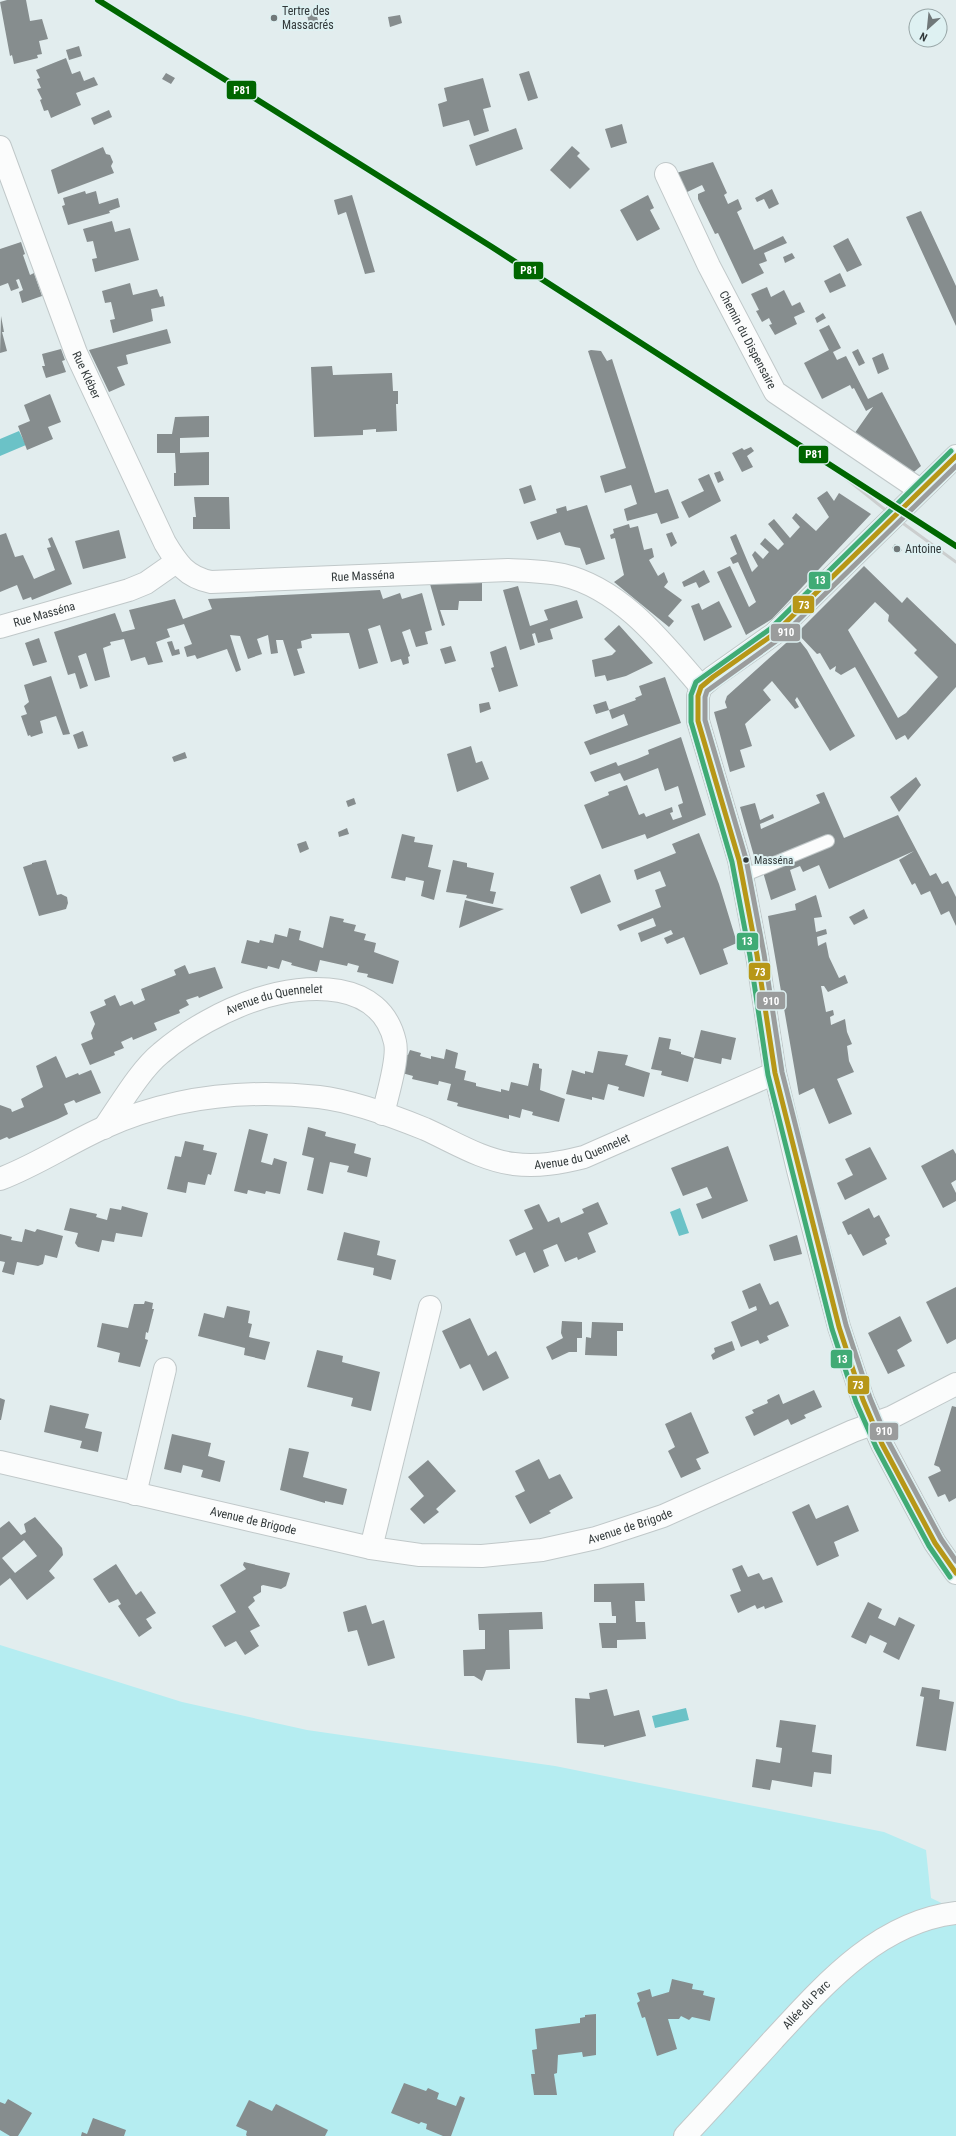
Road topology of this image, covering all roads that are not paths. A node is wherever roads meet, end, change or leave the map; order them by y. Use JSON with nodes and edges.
{"nodes":[{"id":1,"x":0,"y":147,"type":"edge"},
{"id":2,"x":666,"y":174,"type":"dead end"},
{"id":3,"x":6,"y":183,"type":"edge"},
{"id":4,"x":956,"y":456,"type":"edge"},
{"id":5,"x":920,"y":490,"type":"junction"},
{"id":6,"x":176,"y":562,"type":"junction"},
{"id":7,"x":0,"y":627,"type":"edge"},
{"id":8,"x":701,"y":687,"type":"junction"},
{"id":9,"x":828,"y":841,"type":"dead end"},
{"id":10,"x":743,"y":876,"type":"junction"},
{"id":11,"x":775,"y":1074,"type":"junction"},
{"id":12,"x":384,"y":1114,"type":"junction"},
{"id":13,"x":104,"y":1128,"type":"junction"},
{"id":14,"x":0,"y":1179,"type":"edge"},
{"id":15,"x":430,"y":1307,"type":"dead end"},
{"id":16,"x":165,"y":1369,"type":"dead end"},
{"id":17,"x":956,"y":1384,"type":"edge"},
{"id":18,"x":873,"y":1424,"type":"junction"},
{"id":19,"x":0,"y":1462,"type":"edge"},
{"id":20,"x":135,"y":1494,"type":"junction"},
{"id":21,"x":371,"y":1548,"type":"junction"},
{"id":22,"x":956,"y":1573,"type":"edge"},
{"id":23,"x":956,"y":1913,"type":"edge"},
{"id":24,"x":685,"y":2136,"type":"edge"}],
"edges":[{"from":1,"to":3,"type":"street","name":"Rue Kléber"},
{"from":2,"to":5,"type":"street","name":"Chemin du Dispensaire"},
{"from":3,"to":6,"type":"street","name":"Rue Kléber"},
{"from":4,"to":5,"type":"street"},
{"from":5,"to":8,"type":"street"},
{"from":6,"to":7,"type":"street","name":"Rue Masséna"},
{"from":6,"to":8,"type":"street","name":"Rue Masséna"},
{"from":8,"to":10,"type":"street"},
{"from":9,"to":10,"type":"lane"},
{"from":10,"to":11,"type":"street"},
{"from":11,"to":12,"type":"street","name":"Avenue du Quennelet"},
{"from":11,"to":18,"type":"street"},
{"from":12,"to":13,"type":"street","name":"Avenue du Quennelet"},
{"from":12,"to":13,"type":"street","name":"Avenue du Quennelet"},
{"from":13,"to":14,"type":"street","name":"Avenue du Quennelet"},
{"from":15,"to":21,"type":"street"},
{"from":16,"to":20,"type":"street"},
{"from":17,"to":18,"type":"street","name":"Avenue de Brigode"},
{"from":18,"to":21,"type":"street","name":"Avenue de Brigode"},
{"from":18,"to":22,"type":"street"},
{"from":19,"to":20,"type":"street","name":"Avenue de Brigode"},
{"from":20,"to":21,"type":"street","name":"Avenue de Brigode"},
{"from":23,"to":24,"type":"street","name":"Allée du Parc"}]}
